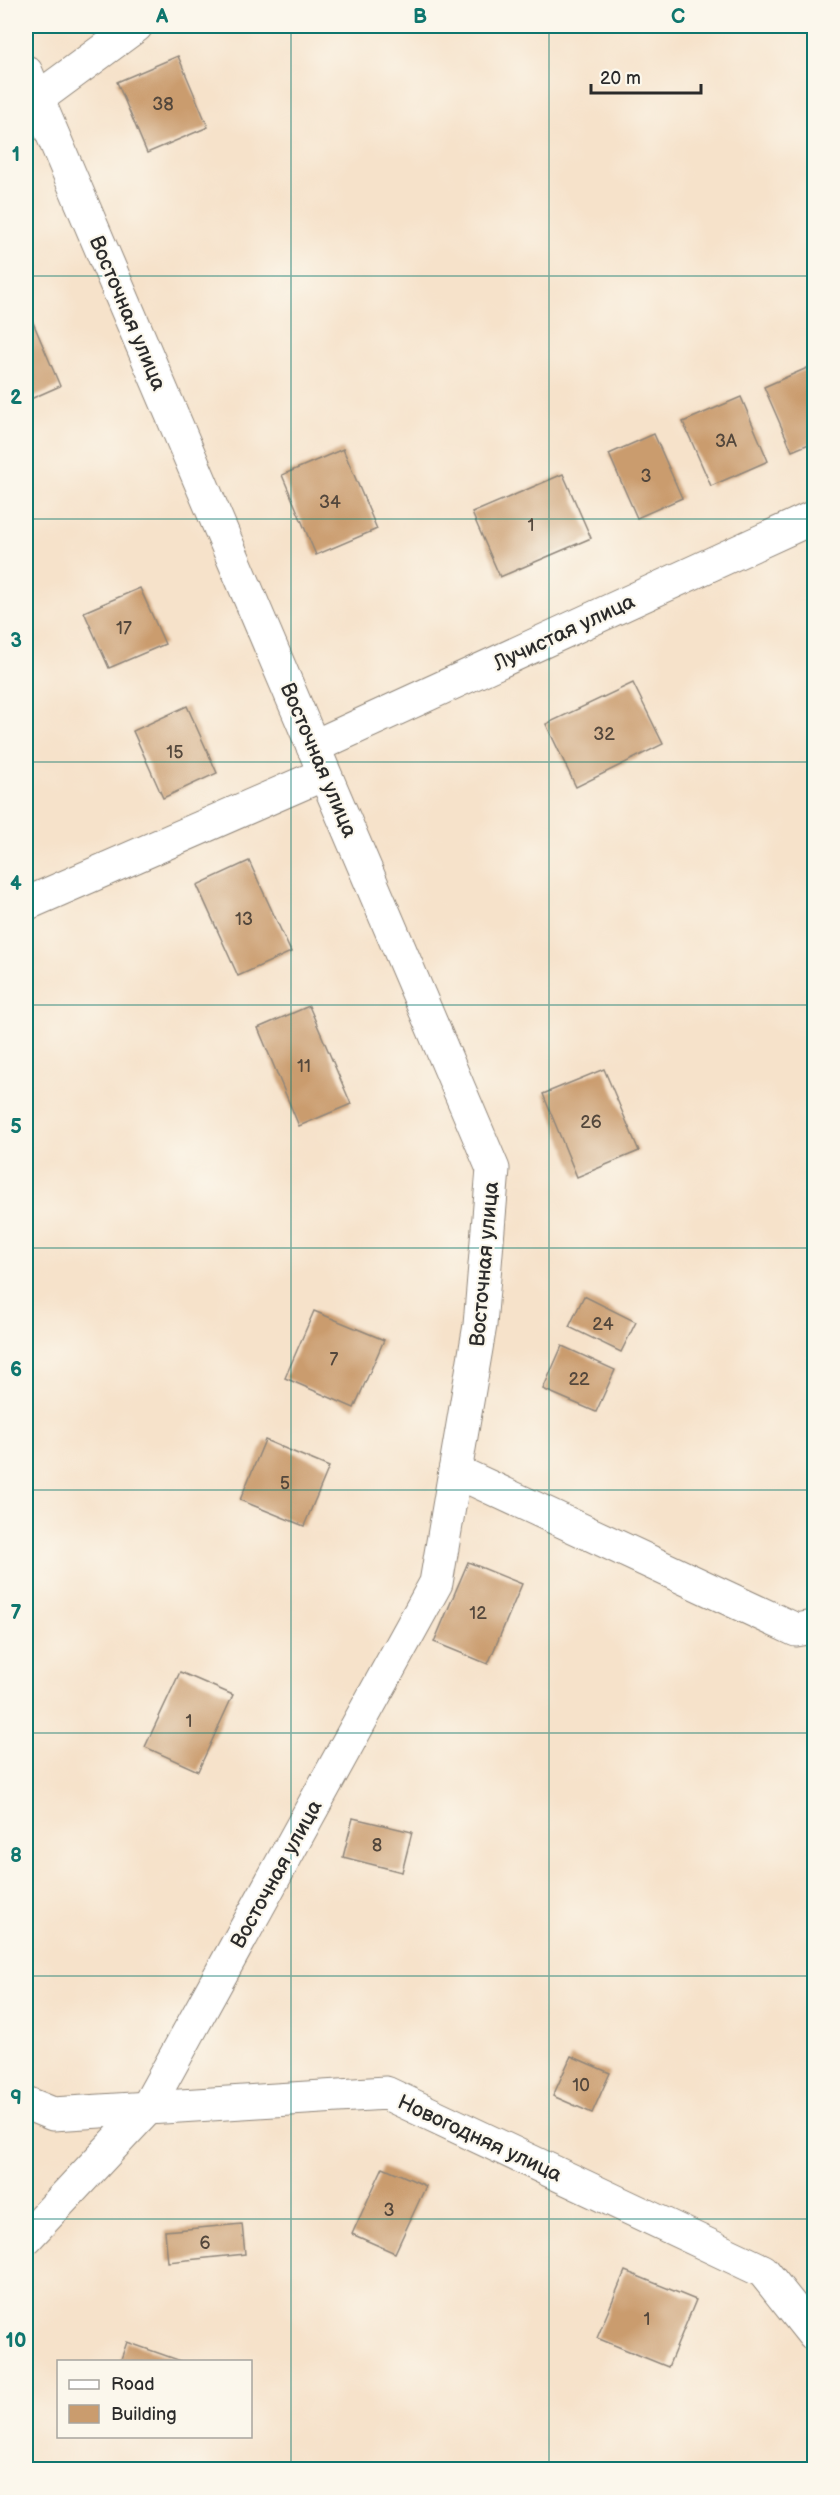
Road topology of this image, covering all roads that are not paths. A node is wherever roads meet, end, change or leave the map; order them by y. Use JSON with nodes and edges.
{"nodes":[{"id":1,"x":136,"y":26,"type":"edge"},
{"id":2,"x":29,"y":92,"type":"edge"},
{"id":3,"x":814,"y":517,"type":"edge"},
{"id":4,"x":319,"y":760,"type":"junction"},
{"id":5,"x":26,"y":904,"type":"edge"},
{"id":6,"x":455,"y":1471,"type":"junction"},
{"id":7,"x":814,"y":1627,"type":"edge"},
{"id":8,"x":26,"y":2103,"type":"edge"},
{"id":9,"x":146,"y":2110,"type":"junction"},
{"id":10,"x":26,"y":2238,"type":"edge"},
{"id":11,"x":814,"y":2336,"type":"edge"}],
"edges":[{"from":1,"to":2,"type":"street"},
{"from":2,"to":4,"type":"street","name":"Восточная улица"},
{"from":3,"to":4,"type":"street","name":"Лучистая улица"},
{"from":4,"to":5,"type":"street","name":"Лучистая улица"},
{"from":4,"to":6,"type":"street","name":"Восточная улица"},
{"from":6,"to":7,"type":"street"},
{"from":6,"to":9,"type":"street","name":"Восточная улица"},
{"from":8,"to":9,"type":"street","name":"Новогодняя улица"},
{"from":9,"to":10,"type":"street","name":"Восточная улица"},
{"from":9,"to":11,"type":"street","name":"Новогодняя улица"}]}
